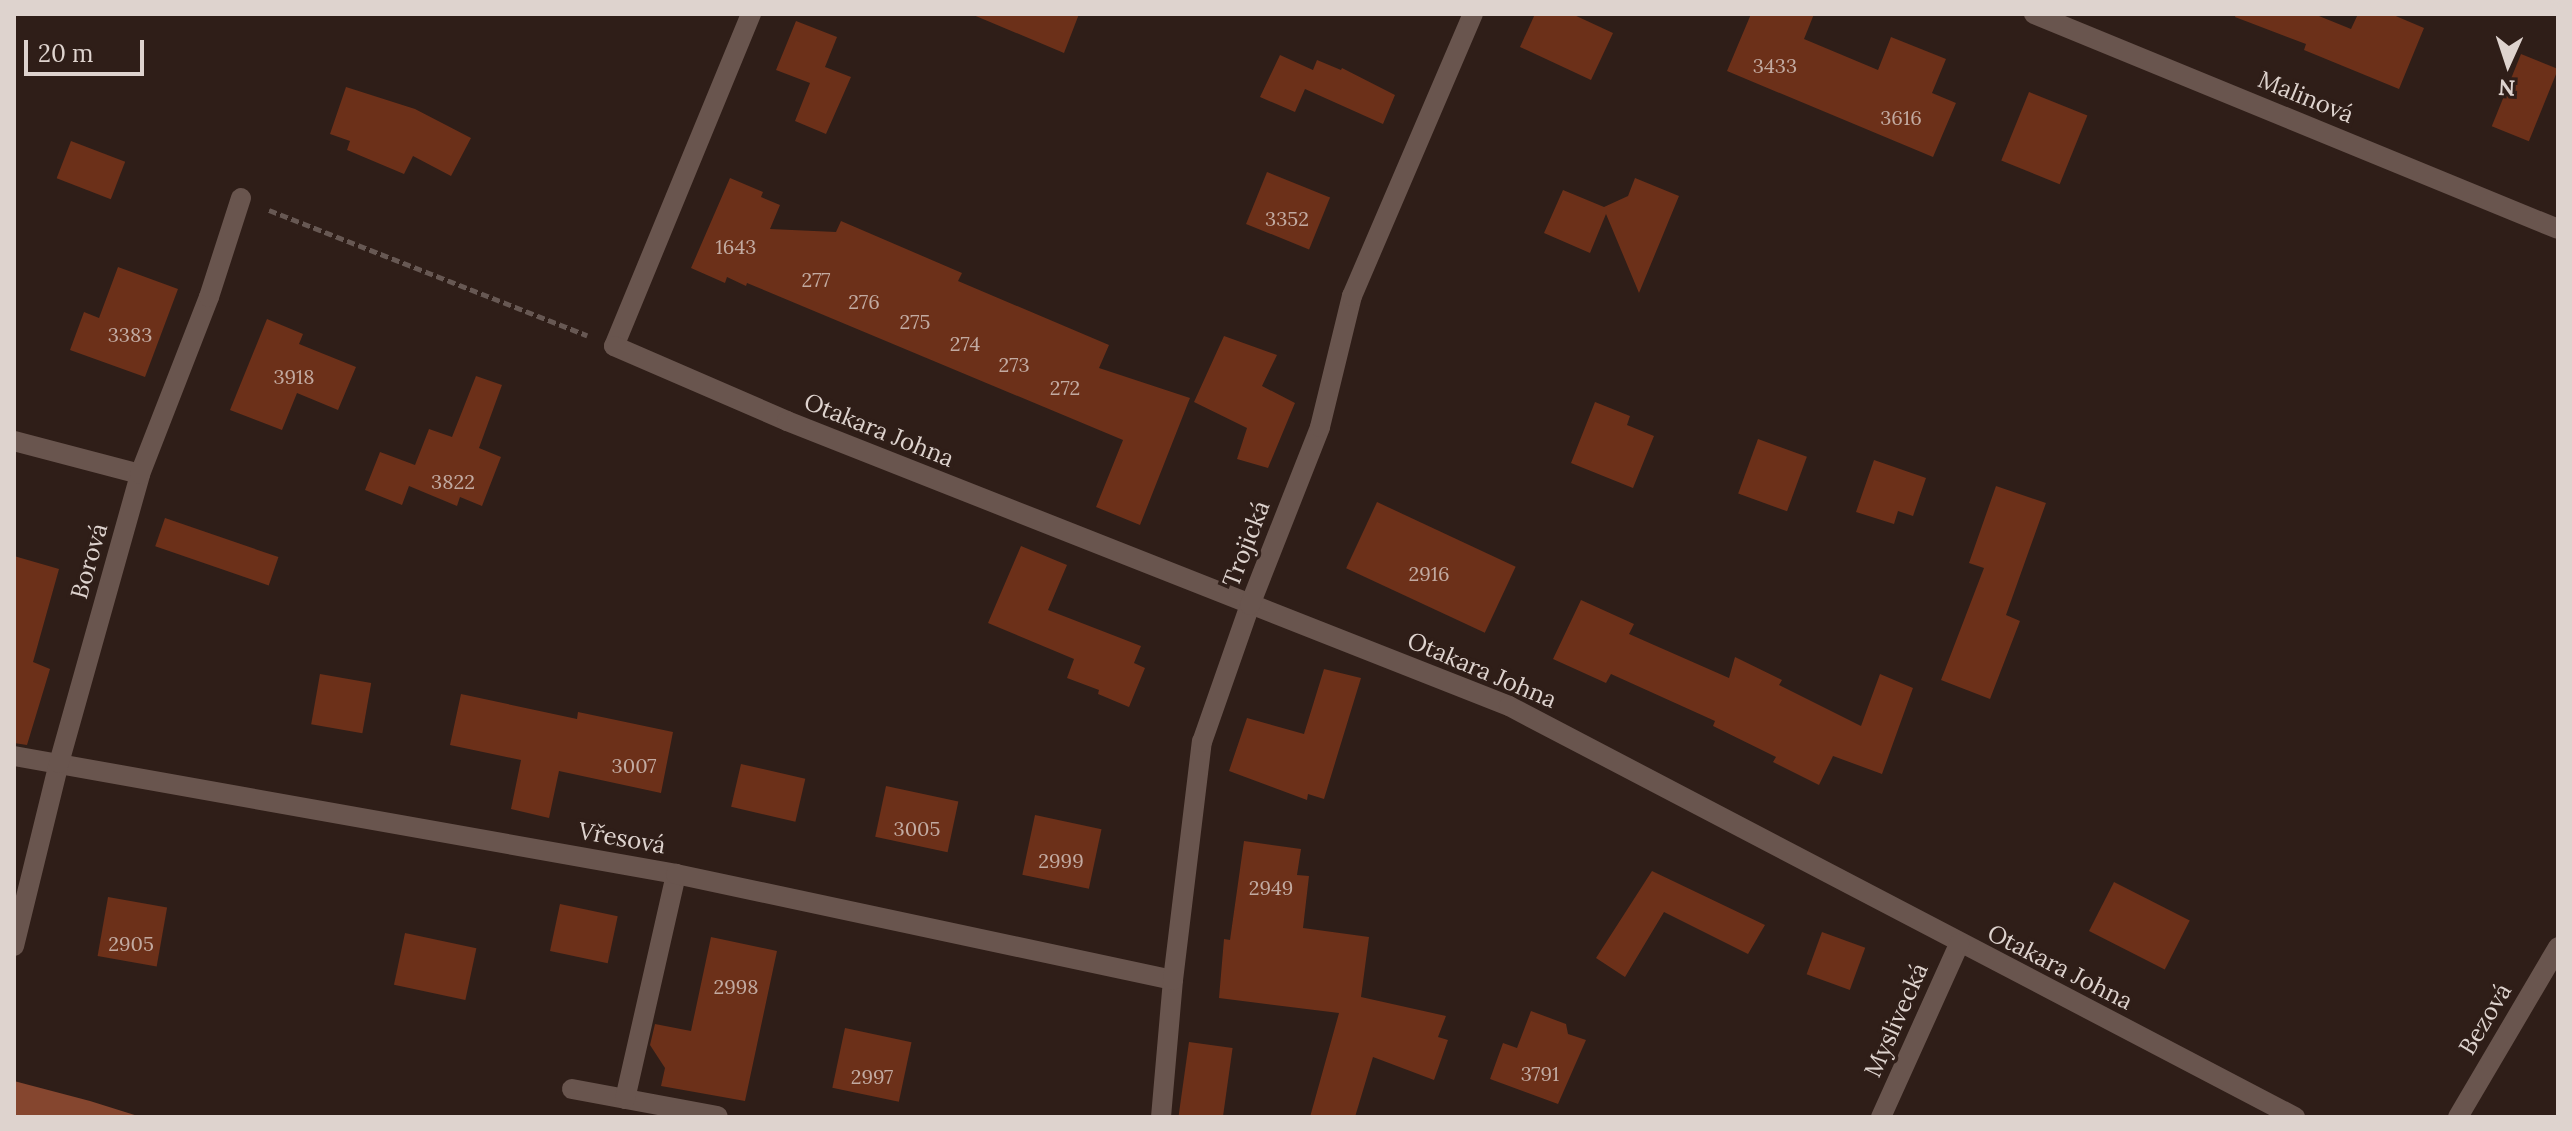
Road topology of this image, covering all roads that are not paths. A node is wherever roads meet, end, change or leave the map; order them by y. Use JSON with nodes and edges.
{"nodes":[{"id":1,"x":751,"y":14,"type":"edge"},
{"id":2,"x":1473,"y":14,"type":"edge"},
{"id":3,"x":2034,"y":14,"type":"edge"},
{"id":4,"x":241,"y":198,"type":"road end"},
{"id":5,"x":2558,"y":229,"type":"edge"},
{"id":6,"x":14,"y":441,"type":"edge"},
{"id":7,"x":140,"y":474,"type":"junction"},
{"id":8,"x":1250,"y":605,"type":"junction"},
{"id":9,"x":14,"y":756,"type":"edge"},
{"id":10,"x":59,"y":763,"type":"junction"},
{"id":11,"x":676,"y":874,"type":"junction"},
{"id":12,"x":1959,"y":944,"type":"junction"},
{"id":13,"x":14,"y":946,"type":"edge"},
{"id":14,"x":2558,"y":947,"type":"edge"},
{"id":15,"x":1173,"y":980,"type":"junction"},
{"id":16,"x":572,"y":1089,"type":"dead end"},
{"id":17,"x":625,"y":1099,"type":"junction"},
{"id":18,"x":718,"y":1116,"type":"edge"},
{"id":19,"x":1161,"y":1117,"type":"edge"},
{"id":20,"x":1881,"y":1117,"type":"edge"},
{"id":21,"x":2295,"y":1117,"type":"edge"},
{"id":22,"x":2458,"y":1117,"type":"edge"}],
"edges":[{"from":1,"to":8,"type":"street","name":"Otakara Johna"},
{"from":2,"to":8,"type":"street","name":"Trojická"},
{"from":3,"to":5,"type":"street","name":"Malinová"},
{"from":4,"to":7,"type":"street","name":"Borová"},
{"from":6,"to":7,"type":"street"},
{"from":7,"to":10,"type":"street","name":"Borová"},
{"from":8,"to":12,"type":"street","name":"Otakara Johna"},
{"from":8,"to":15,"type":"street","name":"Trojická"},
{"from":9,"to":10,"type":"street","name":"Vřesová"},
{"from":10,"to":11,"type":"street","name":"Vřesová"},
{"from":10,"to":13,"type":"street","name":"Borová"},
{"from":11,"to":15,"type":"street","name":"Vřesová"},
{"from":11,"to":17,"type":"street"},
{"from":12,"to":20,"type":"street","name":"Myslivecká"},
{"from":12,"to":21,"type":"street","name":"Otakara Johna"},
{"from":14,"to":22,"type":"street","name":"Bezová"},
{"from":15,"to":19,"type":"street","name":"Trojická"},
{"from":16,"to":17,"type":"street"},
{"from":17,"to":18,"type":"street"}]}
